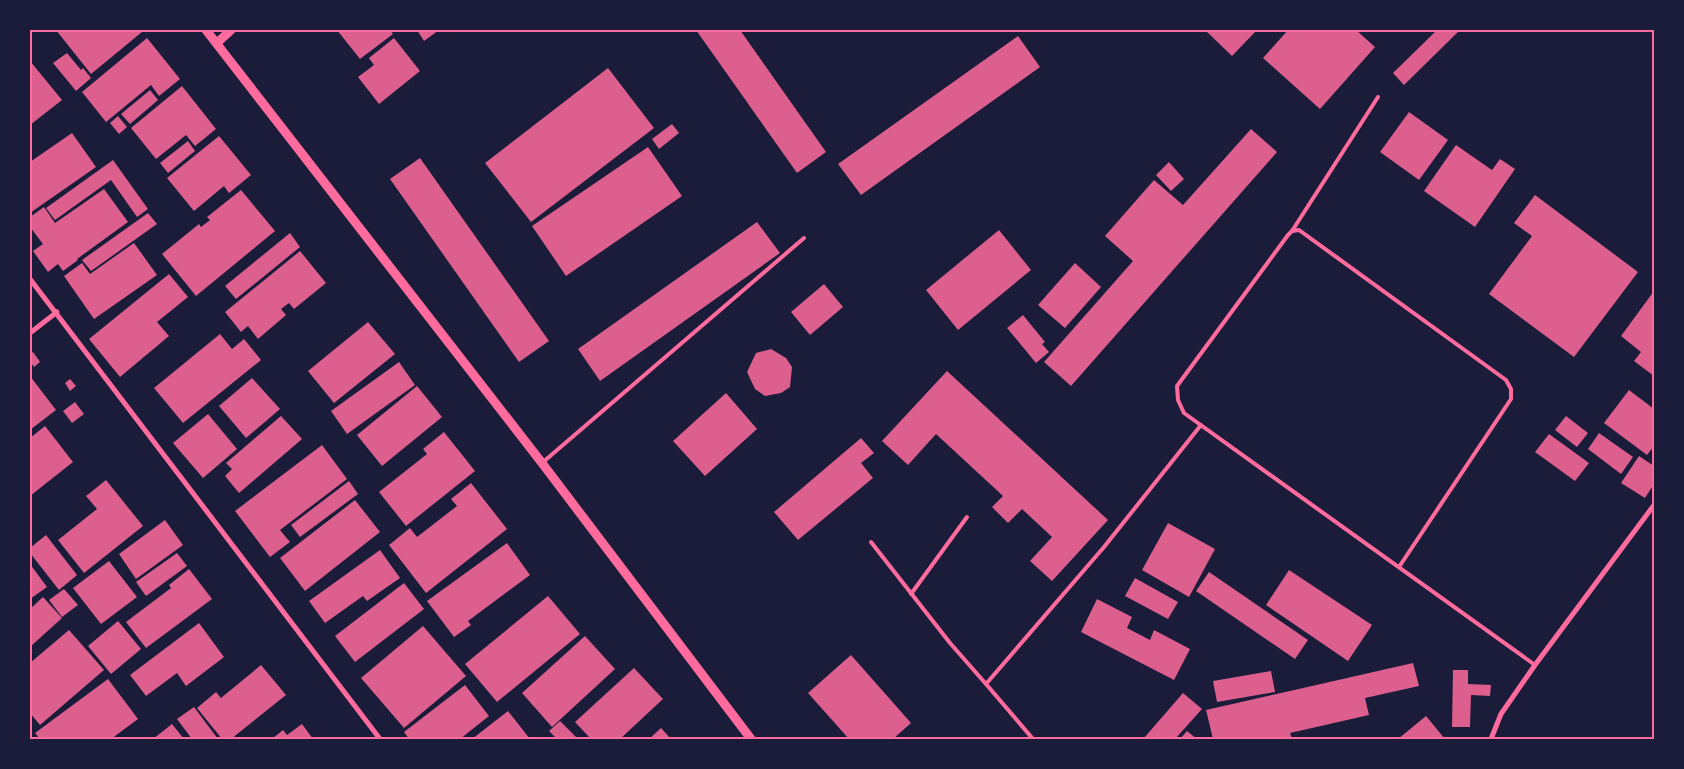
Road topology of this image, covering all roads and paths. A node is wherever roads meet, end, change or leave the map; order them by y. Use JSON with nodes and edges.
{"nodes":[{"id":1,"x":206,"y":30,"type":"edge"},
{"id":2,"x":231,"y":30,"type":"edge"},
{"id":3,"x":217,"y":43,"type":"junction"},
{"id":4,"x":1378,"y":97,"type":"dead end"},
{"id":5,"x":1292,"y":230,"type":"junction"},
{"id":6,"x":804,"y":238,"type":"dead end"},
{"id":7,"x":30,"y":279,"type":"edge"},
{"id":8,"x":57,"y":312,"type":"junction"},
{"id":9,"x":30,"y":333,"type":"edge"},
{"id":10,"x":1201,"y":425,"type":"junction"},
{"id":11,"x":542,"y":463,"type":"junction"},
{"id":12,"x":1654,"y":504,"type":"edge"},
{"id":13,"x":967,"y":517,"type":"dead end"},
{"id":14,"x":871,"y":542,"type":"dead end"},
{"id":15,"x":1399,"y":567,"type":"junction"},
{"id":16,"x":911,"y":594,"type":"junction"},
{"id":17,"x":1535,"y":665,"type":"junction"},
{"id":18,"x":986,"y":684,"type":"junction"},
{"id":19,"x":380,"y":739,"type":"edge"},
{"id":20,"x":752,"y":739,"type":"edge"},
{"id":21,"x":1033,"y":739,"type":"edge"},
{"id":22,"x":1490,"y":739,"type":"edge"}],
"edges":[{"from":1,"to":3,"type":"street"},
{"from":2,"to":3,"type":"street"},
{"from":3,"to":11,"type":"street"},
{"from":4,"to":5,"type":"lane"},
{"from":5,"to":10,"type":"lane"},
{"from":5,"to":15,"type":"lane"},
{"from":6,"to":11,"type":"lane"},
{"from":7,"to":8,"type":"street"},
{"from":8,"to":9,"type":"street"},
{"from":8,"to":19,"type":"street"},
{"from":10,"to":15,"type":"lane"},
{"from":10,"to":18,"type":"lane"},
{"from":11,"to":20,"type":"street"},
{"from":12,"to":17,"type":"street"},
{"from":13,"to":16,"type":"lane"},
{"from":14,"to":16,"type":"lane"},
{"from":15,"to":17,"type":"lane"},
{"from":16,"to":18,"type":"lane"},
{"from":17,"to":22,"type":"street"},
{"from":18,"to":21,"type":"lane"}]}
